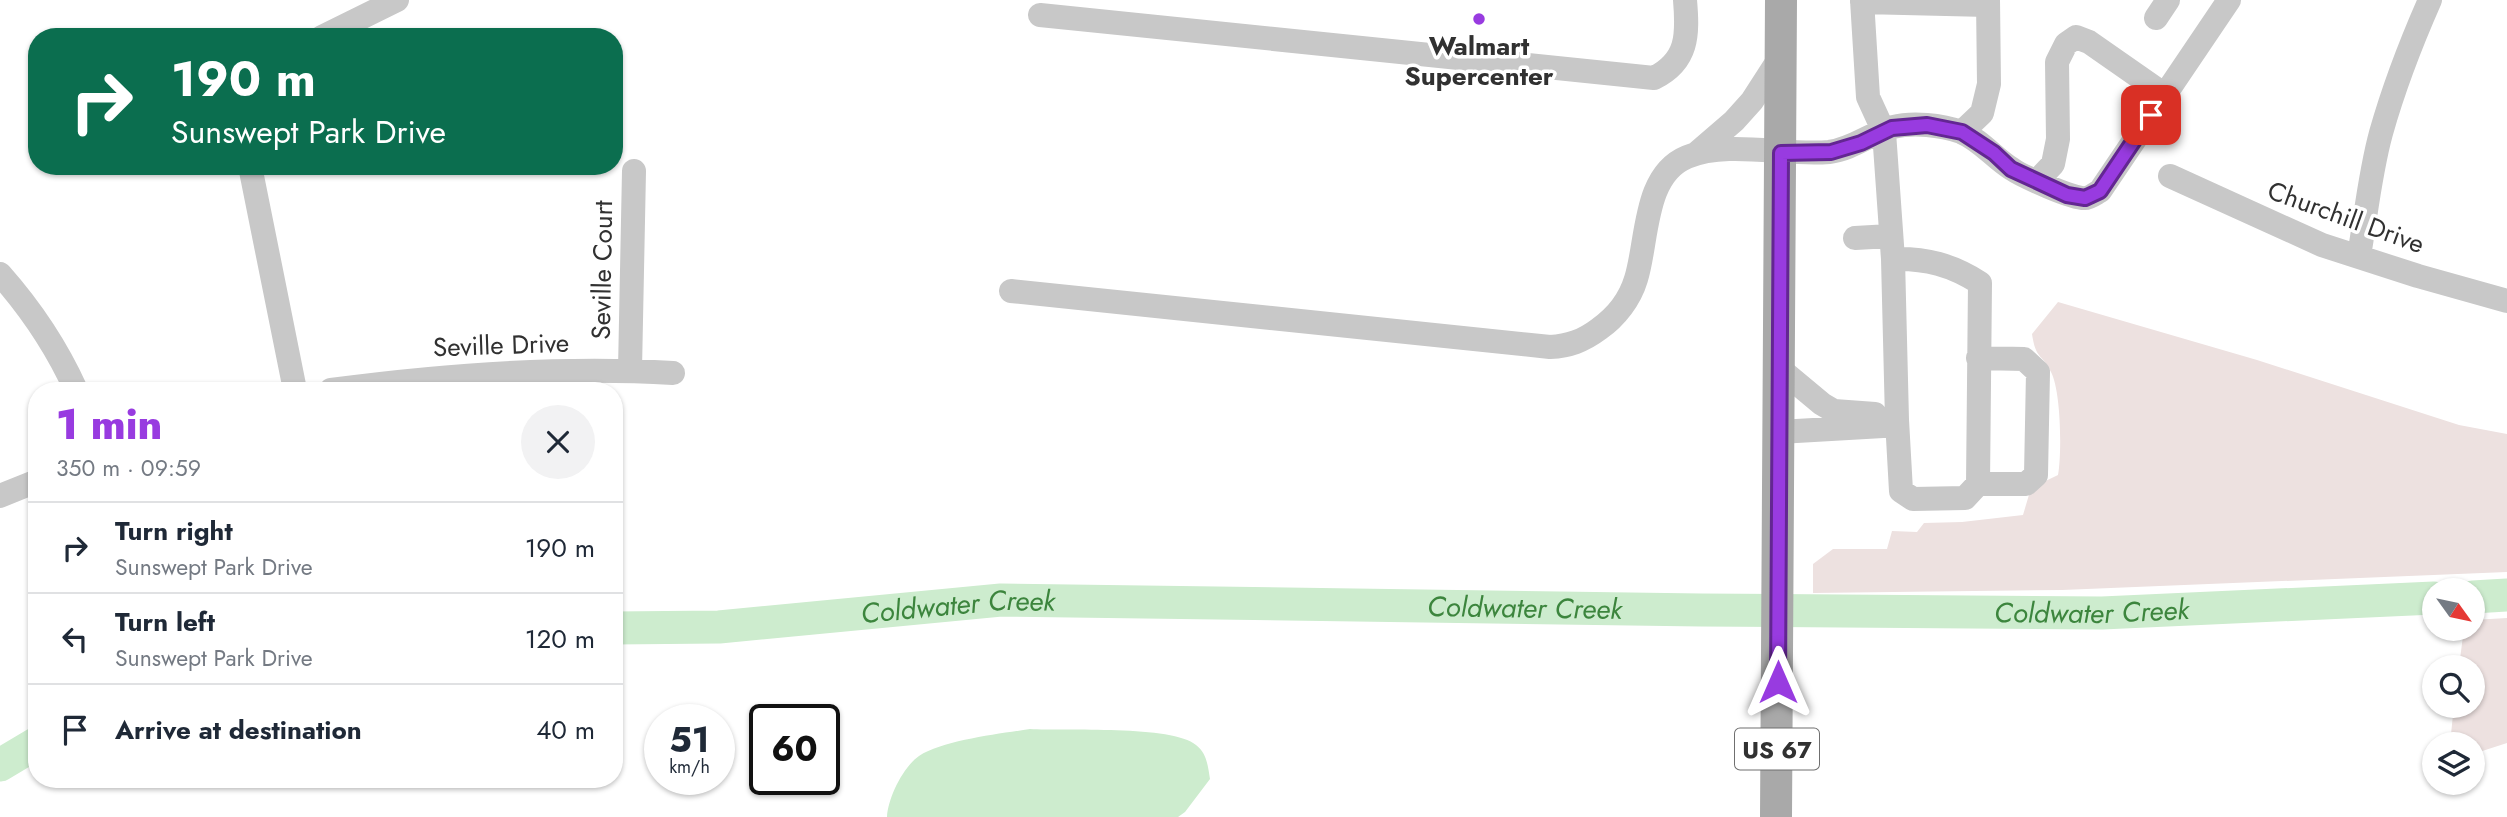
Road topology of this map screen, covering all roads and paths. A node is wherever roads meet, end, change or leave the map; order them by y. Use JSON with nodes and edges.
{"nodes":[{"id":1,"x":397,"y":0,"type":"edge"},
{"id":2,"x":1685,"y":0,"type":"edge"},
{"id":3,"x":1781,"y":0,"type":"edge"},
{"id":4,"x":2229,"y":0,"type":"edge"},
{"id":5,"x":2430,"y":0,"type":"edge"},
{"id":6,"x":1862,"y":1,"type":"edge"},
{"id":7,"x":1988,"y":2,"type":"edge"},
{"id":8,"x":1040,"y":15,"type":"dead end"},
{"id":9,"x":339,"y":28,"type":"edge"},
{"id":10,"x":1781,"y":56,"type":"junction"},
{"id":11,"x":2165,"y":95,"type":"junction"},
{"id":12,"x":1884,"y":132,"type":"junction"},
{"id":13,"x":1962,"y":132,"type":"junction"},
{"id":14,"x":1698,"y":152,"type":"junction"},
{"id":15,"x":1781,"y":153,"type":"junction"},
{"id":16,"x":634,"y":171,"type":"dead end"},
{"id":17,"x":252,"y":175,"type":"edge"},
{"id":18,"x":2170,"y":176,"type":"dead end"},
{"id":19,"x":2038,"y":180,"type":"junction"},
{"id":20,"x":1855,"y":238,"type":"dead end"},
{"id":21,"x":1892,"y":248,"type":"junction"},
{"id":22,"x":2359,"y":256,"type":"junction"},
{"id":23,"x":0,"y":274,"type":"edge"},
{"id":24,"x":1011,"y":291,"type":"dead end"},
{"id":25,"x":2507,"y":301,"type":"edge"},
{"id":26,"x":1978,"y":358,"type":"junction"},
{"id":27,"x":1780,"y":369,"type":"junction"},
{"id":28,"x":630,"y":370,"type":"junction"},
{"id":29,"x":673,"y":373,"type":"dead end"},
{"id":30,"x":72,"y":382,"type":"edge"},
{"id":31,"x":293,"y":382,"type":"edge"},
{"id":32,"x":391,"y":382,"type":"edge"},
{"id":33,"x":1895,"y":420,"type":"junction"},
{"id":34,"x":1779,"y":432,"type":"junction"},
{"id":35,"x":1978,"y":484,"type":"junction"},
{"id":36,"x":28,"y":485,"type":"edge"},
{"id":37,"x":0,"y":496,"type":"edge"},
{"id":38,"x":1776,"y":817,"type":"edge"}],
"edges":[{"from":1,"to":9,"type":"street"},
{"from":2,"to":8,"type":"street"},
{"from":3,"to":10,"type":"main road","number":"US 67"},
{"from":4,"to":11,"type":"street"},
{"from":5,"to":22,"type":"street"},
{"from":6,"to":7,"type":"street"},
{"from":6,"to":12,"type":"street"},
{"from":7,"to":13,"type":"street"},
{"from":10,"to":14,"type":"street"},
{"from":10,"to":15,"type":"main road","number":"US 67"},
{"from":11,"to":19,"type":"street"},
{"from":11,"to":19,"type":"street"},
{"from":12,"to":13,"type":"street"},
{"from":12,"to":15,"type":"street"},
{"from":12,"to":21,"type":"street"},
{"from":13,"to":19,"type":"street"},
{"from":14,"to":15,"type":"street"},
{"from":14,"to":24,"type":"street"},
{"from":15,"to":27,"type":"main road","number":"US 67"},
{"from":16,"to":28,"type":"street","name":"Seville Court"},
{"from":17,"to":31,"type":"street"},
{"from":18,"to":22,"type":"street","name":"Churchill Drive"},
{"from":20,"to":21,"type":"street"},
{"from":21,"to":26,"type":"street"},
{"from":21,"to":33,"type":"street"},
{"from":22,"to":25,"type":"street","name":"Churchill Drive"},
{"from":23,"to":30,"type":"street"},
{"from":26,"to":35,"type":"street"},
{"from":26,"to":35,"type":"street"},
{"from":27,"to":33,"type":"street"},
{"from":27,"to":34,"type":"main road","number":"US 67"},
{"from":28,"to":29,"type":"street","name":"Seville Drive"},
{"from":28,"to":32,"type":"street","name":"Seville Drive"},
{"from":33,"to":34,"type":"street"},
{"from":33,"to":35,"type":"street"},
{"from":34,"to":38,"type":"main road","number":"US 67"},
{"from":36,"to":37,"type":"street"}]}
